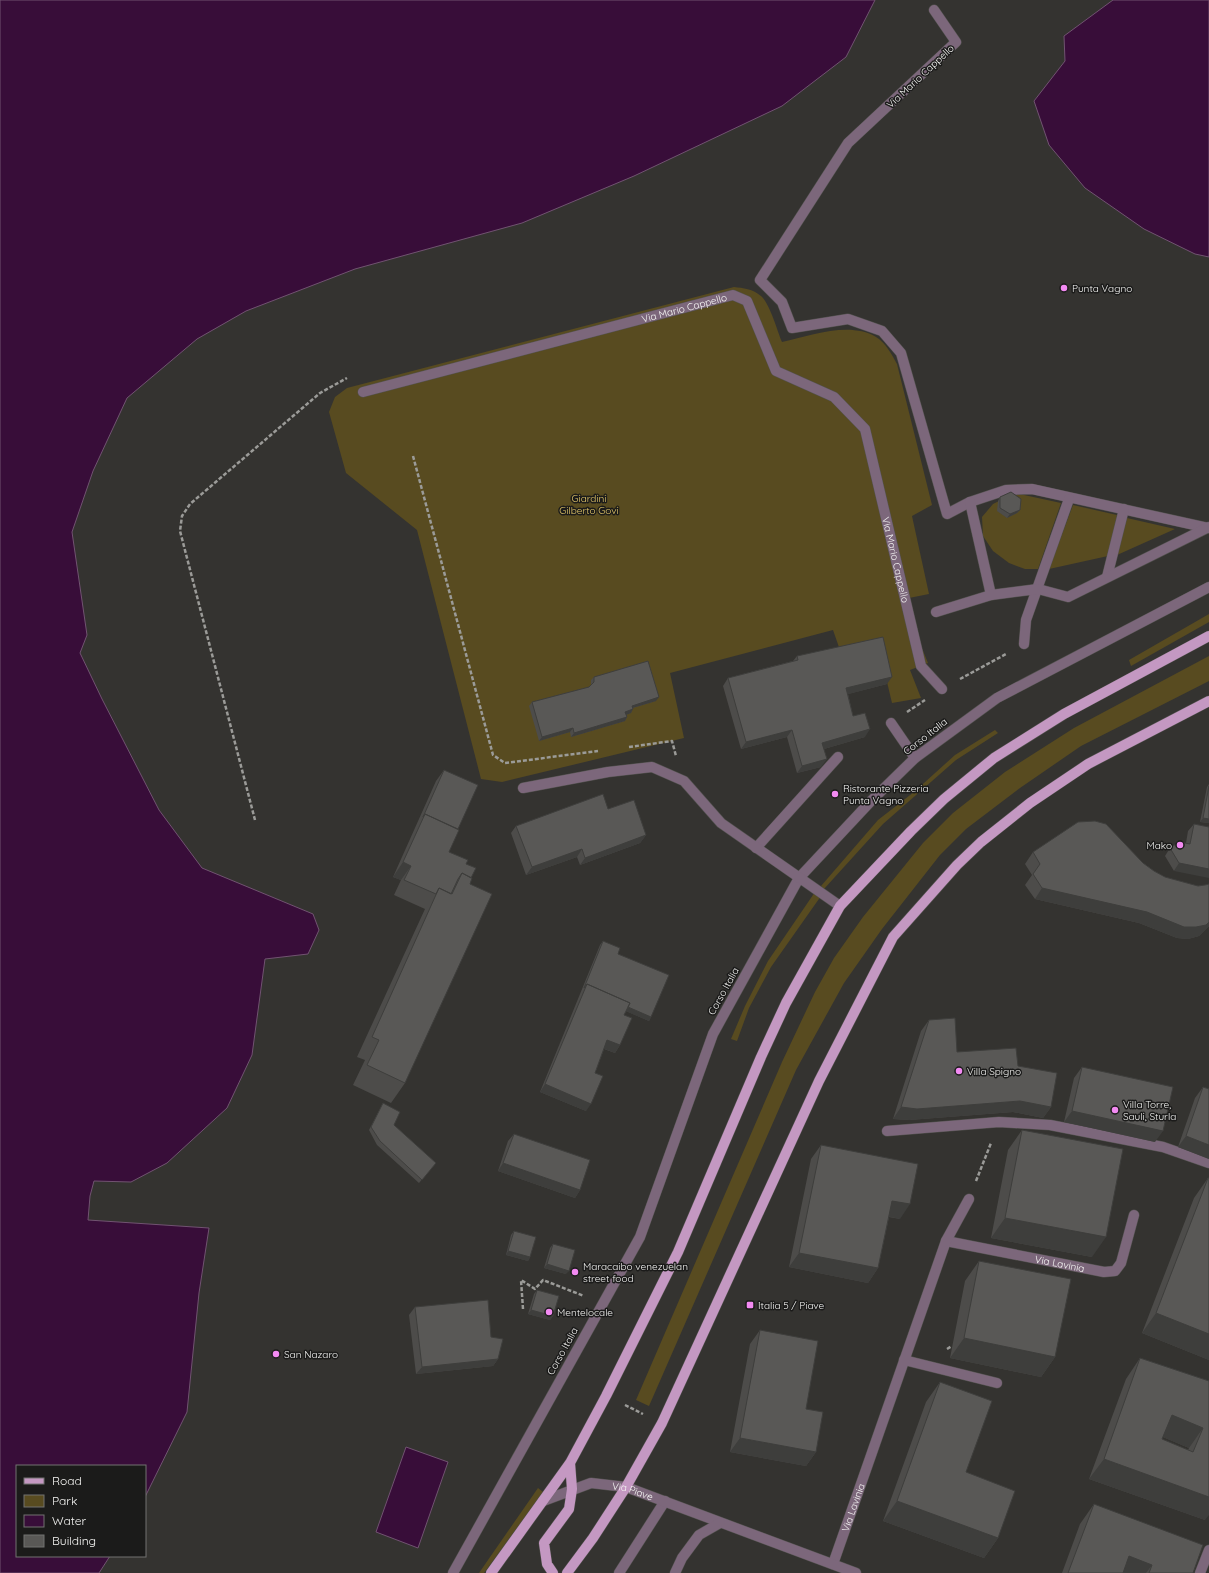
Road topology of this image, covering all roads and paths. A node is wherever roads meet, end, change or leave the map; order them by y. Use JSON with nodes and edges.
{"nodes":[{"id":1,"x":934,"y":10,"type":"dead end"},
{"id":2,"x":353,"y":375,"type":"dead end"},
{"id":3,"x":363,"y":392,"type":"dead end"},
{"id":4,"x":413,"y":456,"type":"dead end"},
{"id":5,"x":1069,"y":498,"type":"junction"},
{"id":6,"x":970,"y":502,"type":"junction"},
{"id":7,"x":1124,"y":509,"type":"junction"},
{"id":8,"x":1208,"y":528,"type":"edge"},
{"id":9,"x":1107,"y":577,"type":"junction"},
{"id":10,"x":1209,"y":587,"type":"edge"},
{"id":11,"x":1038,"y":589,"type":"junction"},
{"id":12,"x":991,"y":595,"type":"junction"},
{"id":13,"x":936,"y":612,"type":"dead end"},
{"id":14,"x":1209,"y":636,"type":"edge"},
{"id":15,"x":1024,"y":644,"type":"dead end"},
{"id":16,"x":942,"y":689,"type":"dead end"},
{"id":17,"x":1209,"y":701,"type":"edge"},
{"id":18,"x":892,"y":723,"type":"dead end"},
{"id":19,"x":493,"y":755,"type":"dead end"},
{"id":20,"x":838,"y":757,"type":"dead end"},
{"id":21,"x":915,"y":758,"type":"junction"},
{"id":22,"x":523,"y":788,"type":"dead end"},
{"id":23,"x":255,"y":820,"type":"dead end"},
{"id":24,"x":756,"y":848,"type":"junction"},
{"id":25,"x":799,"y":878,"type":"junction"},
{"id":26,"x":840,"y":906,"type":"junction"},
{"id":27,"x":999,"y":1122,"type":"junction"},
{"id":28,"x":887,"y":1131,"type":"dead end"},
{"id":29,"x":1209,"y":1163,"type":"edge"},
{"id":30,"x":969,"y":1199,"type":"joint"},
{"id":31,"x":1134,"y":1215,"type":"dead end"},
{"id":32,"x":946,"y":1241,"type":"junction"},
{"id":33,"x":561,"y":1286,"type":"dead end"},
{"id":34,"x":523,"y":1309,"type":"dead end"},
{"id":35,"x":904,"y":1360,"type":"junction"},
{"id":36,"x":997,"y":1383,"type":"edge"},
{"id":37,"x":570,"y":1463,"type":"junction"},
{"id":38,"x":626,"y":1487,"type":"junction"},
{"id":39,"x":572,"y":1489,"type":"junction"},
{"id":40,"x":543,"y":1501,"type":"junction"},
{"id":41,"x":665,"y":1501,"type":"junction"},
{"id":42,"x":720,"y":1523,"type":"junction"},
{"id":43,"x":1209,"y":1550,"type":"edge"},
{"id":44,"x":833,"y":1564,"type":"junction"},
{"id":45,"x":453,"y":1573,"type":"edge"},
{"id":46,"x":491,"y":1573,"type":"edge"},
{"id":47,"x":553,"y":1573,"type":"edge"},
{"id":48,"x":567,"y":1573,"type":"edge"},
{"id":49,"x":619,"y":1573,"type":"edge"},
{"id":50,"x":675,"y":1573,"type":"edge"},
{"id":51,"x":856,"y":1573,"type":"edge"},
{"id":52,"x":1200,"y":1573,"type":"edge"}],
"edges":[{"from":1,"to":6,"type":"street","name":"Via Mario Cappello"},
{"from":2,"to":23,"type":"path"},
{"from":3,"to":16,"type":"street","name":"Via Mario Cappello"},
{"from":4,"to":19,"type":"path"},
{"from":5,"to":6,"type":"street","name":"Via Mario Cappello"},
{"from":5,"to":7,"type":"street","name":"Via Mario Cappello"},
{"from":5,"to":11,"type":"street"},
{"from":6,"to":12,"type":"street"},
{"from":7,"to":8,"type":"street","name":"Via Mario Cappello"},
{"from":7,"to":9,"type":"street"},
{"from":8,"to":9,"type":"street","name":"Via Mario Cappello"},
{"from":9,"to":11,"type":"street","name":"Via Mario Cappello"},
{"from":10,"to":21,"type":"street","name":"Corso Italia"},
{"from":11,"to":12,"type":"street","name":"Via Mario Cappello"},
{"from":11,"to":15,"type":"street"},
{"from":12,"to":13,"type":"street","name":"Via Mario Cappello"},
{"from":14,"to":26,"type":"main road"},
{"from":17,"to":38,"type":"main road"},
{"from":18,"to":21,"type":"street"},
{"from":20,"to":24,"type":"street"},
{"from":21,"to":25,"type":"street","name":"Corso Italia"},
{"from":22,"to":24,"type":"street"},
{"from":24,"to":25,"type":"street"},
{"from":25,"to":26,"type":"street"},
{"from":25,"to":45,"type":"street","name":"Corso Italia"},
{"from":26,"to":37,"type":"main road"},
{"from":27,"to":28,"type":"street"},
{"from":27,"to":29,"type":"street"},
{"from":27,"to":30,"type":"path"},
{"from":30,"to":32,"type":"street","name":"Via Lavinia"},
{"from":31,"to":32,"type":"street","name":"Via Lavinia"},
{"from":32,"to":35,"type":"street","name":"Via Lavinia"},
{"from":33,"to":34,"type":"path"},
{"from":35,"to":36,"type":"street"},
{"from":35,"to":44,"type":"street","name":"Via Lavinia"},
{"from":37,"to":39,"type":"main road"},
{"from":37,"to":40,"type":"main road"},
{"from":38,"to":39,"type":"street","name":"Via Piave"},
{"from":38,"to":41,"type":"street","name":"Via Piave"},
{"from":38,"to":48,"type":"main road"},
{"from":39,"to":40,"type":"street","name":"Via Piave"},
{"from":39,"to":47,"type":"main road"},
{"from":40,"to":46,"type":"main road"},
{"from":41,"to":42,"type":"street","name":"Via Piave"},
{"from":41,"to":49,"type":"street"},
{"from":42,"to":44,"type":"street","name":"Via Piave"},
{"from":42,"to":50,"type":"street"},
{"from":43,"to":52,"type":"street"},
{"from":44,"to":51,"type":"street","name":"Via Piave"}]}
